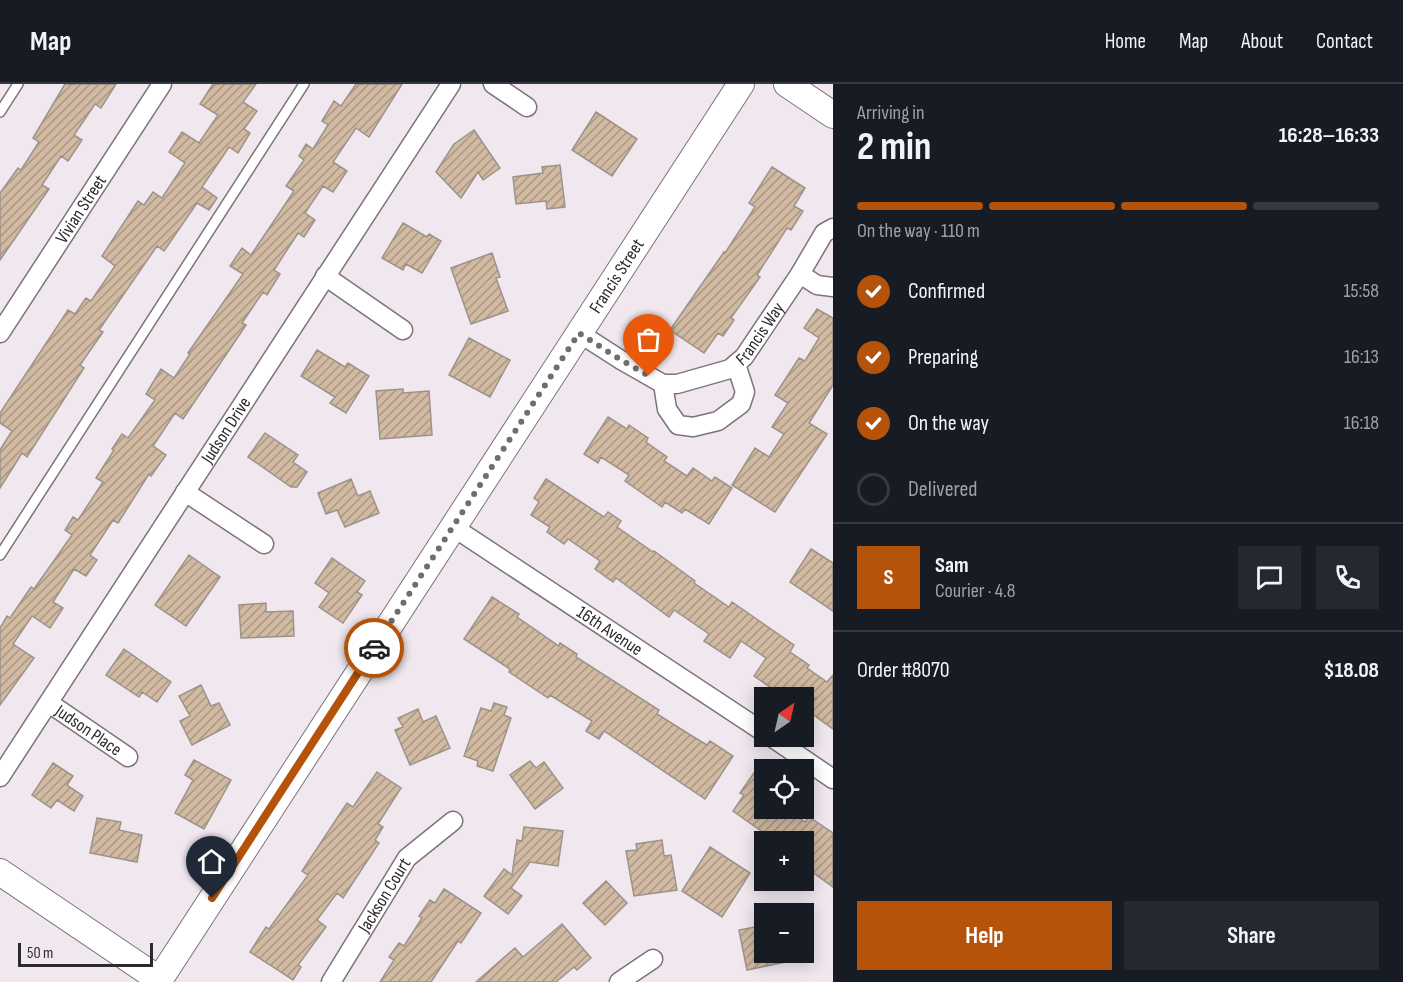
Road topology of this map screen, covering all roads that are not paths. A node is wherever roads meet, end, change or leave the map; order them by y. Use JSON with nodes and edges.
{"nodes":[{"id":1,"x":18,"y":84,"type":"edge"},
{"id":2,"x":162,"y":84,"type":"edge"},
{"id":3,"x":304,"y":84,"type":"edge"},
{"id":4,"x":451,"y":84,"type":"edge"},
{"id":5,"x":493,"y":84,"type":"edge"},
{"id":6,"x":741,"y":84,"type":"edge"},
{"id":7,"x":787,"y":84,"type":"edge"},
{"id":8,"x":527,"y":107,"type":"dead end"},
{"id":9,"x":0,"y":112,"type":"edge"},
{"id":10,"x":833,"y":115,"type":"edge"},
{"id":11,"x":833,"y":228,"type":"edge"},
{"id":12,"x":800,"y":274,"type":"junction"},
{"id":13,"x":325,"y":276,"type":"junction"},
{"id":14,"x":833,"y":287,"type":"edge"},
{"id":15,"x":403,"y":330,"type":"dead end"},
{"id":16,"x":0,"y":333,"type":"edge"},
{"id":17,"x":579,"y":333,"type":"junction"},
{"id":18,"x":736,"y":364,"type":"junction"},
{"id":19,"x":663,"y":384,"type":"junction"},
{"id":20,"x":185,"y":492,"type":"junction"},
{"id":21,"x":453,"y":527,"type":"junction"},
{"id":22,"x":264,"y":544,"type":"dead end"},
{"id":23,"x":0,"y":555,"type":"edge"},
{"id":24,"x":49,"y":703,"type":"junction"},
{"id":25,"x":754,"y":726,"type":"edge"},
{"id":26,"x":786,"y":747,"type":"edge"},
{"id":27,"x":128,"y":757,"type":"dead end"},
{"id":28,"x":0,"y":777,"type":"edge"},
{"id":29,"x":833,"y":778,"type":"edge"},
{"id":30,"x":453,"y":821,"type":"dead end"},
{"id":31,"x":0,"y":872,"type":"edge"},
{"id":32,"x":653,"y":959,"type":"dead end"},
{"id":33,"x":160,"y":981,"type":"edge"},
{"id":34,"x":331,"y":982,"type":"edge"},
{"id":35,"x":619,"y":982,"type":"edge"}],
"edges":[{"from":1,"to":9,"type":"lane"},
{"from":2,"to":16,"type":"street","name":"Vivian Street"},
{"from":3,"to":23,"type":"lane"},
{"from":4,"to":13,"type":"street","name":"Judson Drive"},
{"from":5,"to":8,"type":"street"},
{"from":6,"to":17,"type":"street","name":"Francis Street"},
{"from":7,"to":10,"type":"street"},
{"from":11,"to":12,"type":"street","name":"Francis Way"},
{"from":12,"to":14,"type":"street"},
{"from":12,"to":18,"type":"street","name":"Francis Way"},
{"from":13,"to":15,"type":"street"},
{"from":13,"to":20,"type":"street","name":"Judson Drive"},
{"from":17,"to":19,"type":"street"},
{"from":17,"to":21,"type":"street","name":"Francis Street"},
{"from":18,"to":19,"type":"street","name":"Francis Way"},
{"from":18,"to":19,"type":"street"},
{"from":20,"to":22,"type":"street"},
{"from":20,"to":24,"type":"street","name":"Judson Drive"},
{"from":21,"to":25,"type":"street","name":"16th Avenue"},
{"from":21,"to":33,"type":"street","name":"Francis Street"},
{"from":24,"to":27,"type":"street","name":"Judson Place"},
{"from":24,"to":28,"type":"street","name":"Judson Drive"},
{"from":26,"to":29,"type":"street"},
{"from":30,"to":34,"type":"street","name":"Jackson Court"},
{"from":31,"to":33,"type":"street"},
{"from":32,"to":35,"type":"street"}]}
